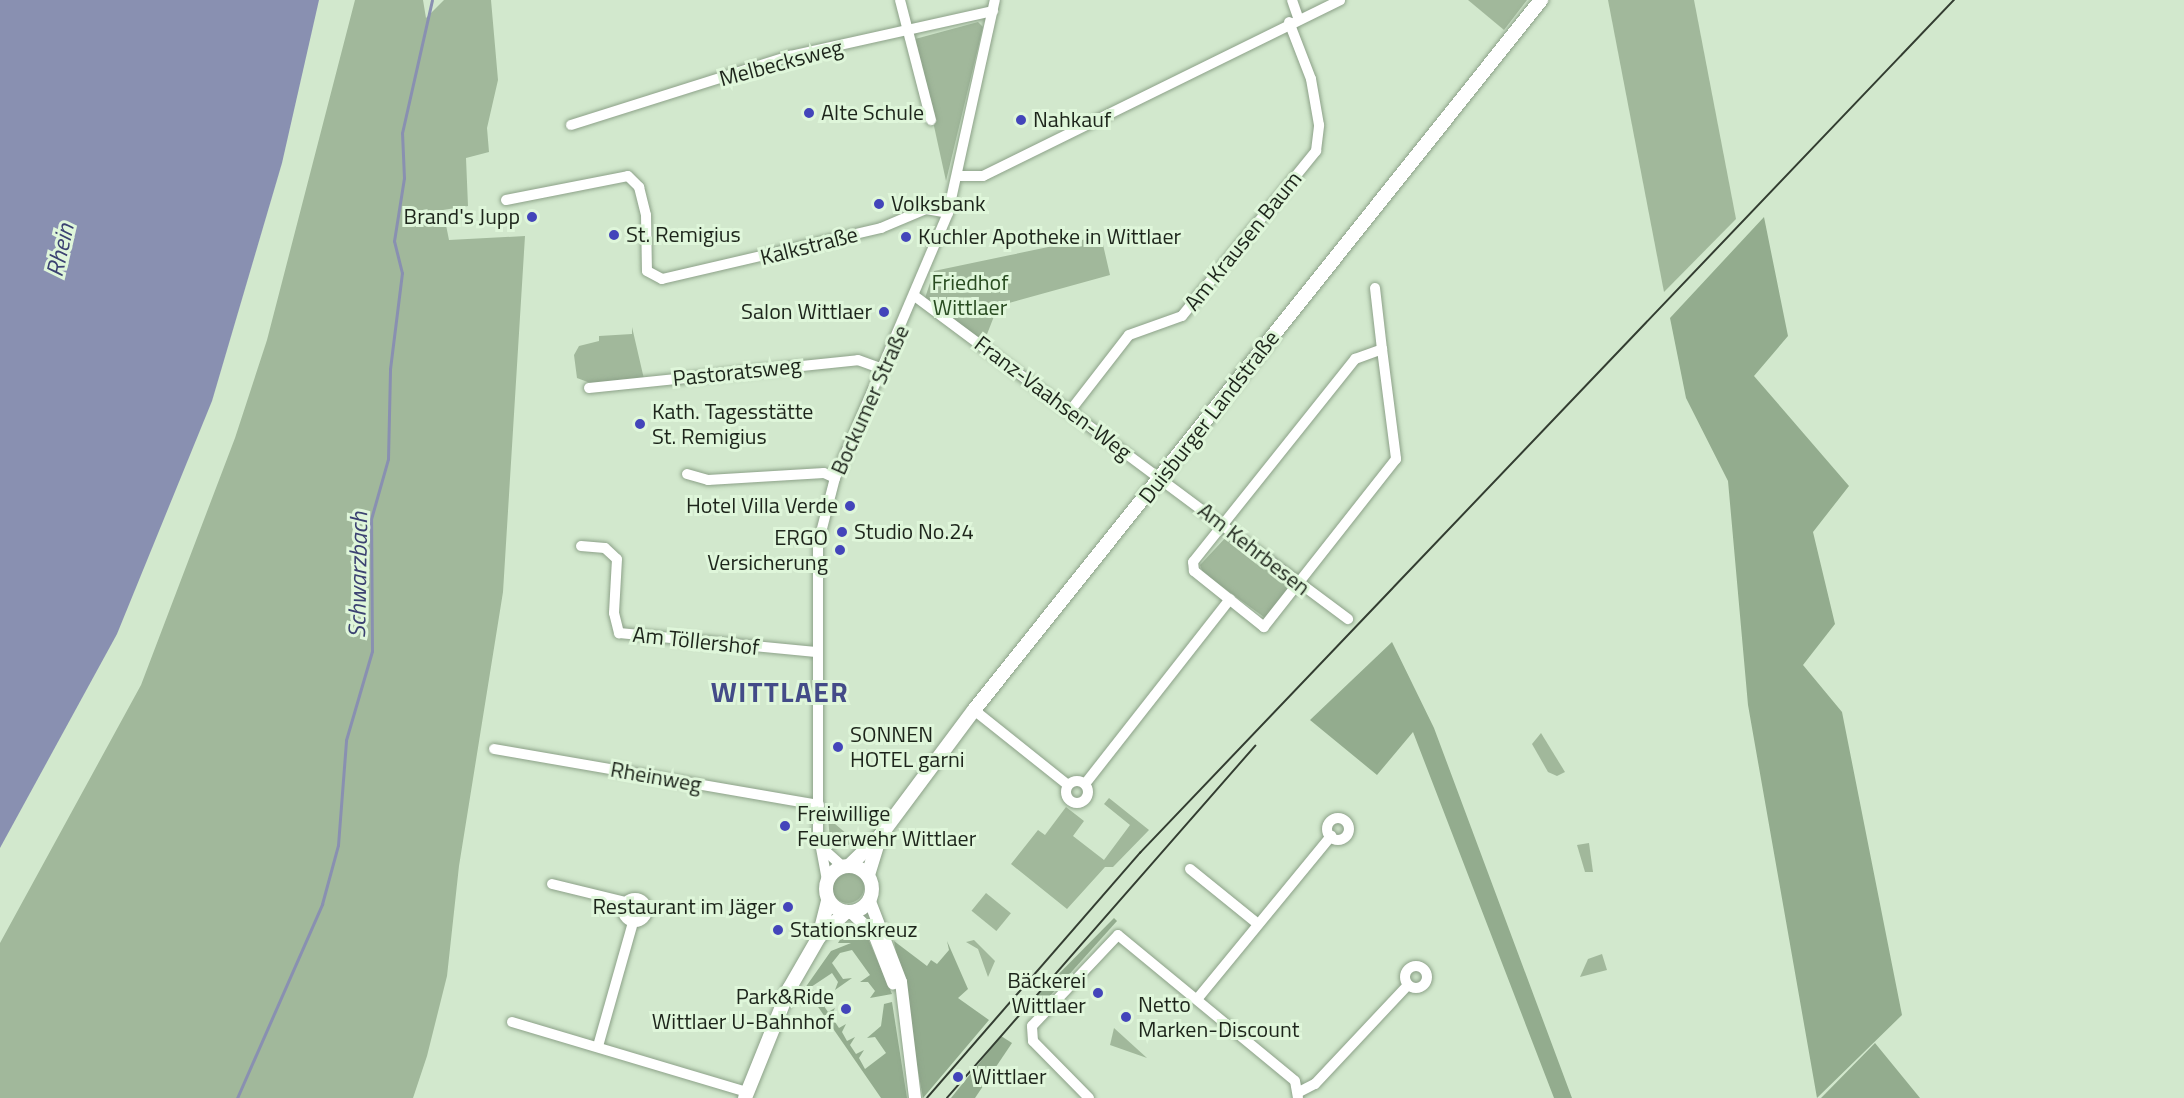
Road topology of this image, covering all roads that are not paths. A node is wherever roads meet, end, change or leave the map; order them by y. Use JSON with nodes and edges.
{"nodes":[{"id":1,"x":900,"y":0,"type":"edge"},
{"id":2,"x":1292,"y":0,"type":"edge"},
{"id":3,"x":1340,"y":0,"type":"edge"},
{"id":4,"x":1541,"y":0,"type":"edge"},
{"id":5,"x":994,"y":6,"type":"edge"},
{"id":6,"x":1293,"y":20,"type":"junction"},
{"id":7,"x":910,"y":33,"type":"junction"},
{"id":8,"x":931,"y":120,"type":"dead end"},
{"id":9,"x":571,"y":125,"type":"dead end"},
{"id":10,"x":958,"y":176,"type":"junction"},
{"id":11,"x":506,"y":200,"type":"dead end"},
{"id":12,"x":948,"y":213,"type":"junction"},
{"id":13,"x":1375,"y":288,"type":"dead end"},
{"id":14,"x":916,"y":297,"type":"junction"},
{"id":15,"x":1382,"y":349,"type":"junction"},
{"id":16,"x":883,"y":369,"type":"junction"},
{"id":17,"x":589,"y":388,"type":"dead end"},
{"id":18,"x":1070,"y":411,"type":"junction"},
{"id":19,"x":687,"y":474,"type":"dead end"},
{"id":20,"x":835,"y":478,"type":"junction"},
{"id":21,"x":1161,"y":478,"type":"junction"},
{"id":22,"x":1223,"y":525,"type":"junction"},
{"id":23,"x":581,"y":546,"type":"dead end"},
{"id":24,"x":1299,"y":584,"type":"junction"},
{"id":25,"x":1230,"y":599,"type":"junction"},
{"id":26,"x":1348,"y":619,"type":"dead end"},
{"id":27,"x":816,"y":652,"type":"junction"},
{"id":28,"x":974,"y":710,"type":"junction"},
{"id":29,"x":494,"y":749,"type":"dead end"},
{"id":30,"x":1068,"y":784,"type":"junction"},
{"id":31,"x":1085,"y":784,"type":"junction"},
{"id":32,"x":819,"y":805,"type":"junction"},
{"id":33,"x":880,"y":836,"type":"junction"},
{"id":34,"x":1331,"y":836,"type":"dead end"},
{"id":35,"x":821,"y":847,"type":"junction"},
{"id":36,"x":846,"y":866,"type":"junction"},
{"id":37,"x":1190,"y":869,"type":"dead end"},
{"id":38,"x":868,"y":875,"type":"junction"},
{"id":39,"x":827,"y":880,"type":"junction"},
{"id":40,"x":552,"y":884,"type":"dead end"},
{"id":41,"x":869,"y":899,"type":"junction"},
{"id":42,"x":828,"y":900,"type":"junction"},
{"id":43,"x":626,"y":902,"type":"junction"},
{"id":44,"x":848,"y":912,"type":"junction"},
{"id":45,"x":633,"y":922,"type":"junction"},
{"id":46,"x":1258,"y":924,"type":"junction"},
{"id":47,"x":819,"y":937,"type":"junction"},
{"id":48,"x":1408,"y":985,"type":"dead end"},
{"id":49,"x":900,"y":994,"type":"junction"},
{"id":50,"x":1198,"y":998,"type":"junction"},
{"id":51,"x":512,"y":1022,"type":"dead end"},
{"id":52,"x":598,"y":1046,"type":"junction"},
{"id":53,"x":746,"y":1095,"type":"edge"},
{"id":54,"x":1298,"y":1095,"type":"edge"},
{"id":55,"x":915,"y":1098,"type":"edge"},
{"id":56,"x":1089,"y":1098,"type":"edge"}],
"edges":[{"from":1,"to":7,"type":"street"},
{"from":2,"to":6,"type":"street","name":"Am Krausen Baum"},
{"from":3,"to":6,"type":"street"},
{"from":4,"to":21,"type":"main road","name":"Duisburger Landstraße"},
{"from":5,"to":7,"type":"street","name":"Melbecksweg"},
{"from":5,"to":10,"type":"street","name":"Bockumer Straße"},
{"from":6,"to":10,"type":"street"},
{"from":6,"to":18,"type":"street","name":"Am Krausen Baum"},
{"from":7,"to":8,"type":"street"},
{"from":7,"to":9,"type":"street","name":"Melbecksweg"},
{"from":10,"to":12,"type":"street","name":"Bockumer Straße"},
{"from":11,"to":12,"type":"street","name":"Kalkstraße"},
{"from":12,"to":14,"type":"street","name":"Bockumer Straße"},
{"from":13,"to":15,"type":"street"},
{"from":14,"to":16,"type":"street","name":"Bockumer Straße"},
{"from":14,"to":18,"type":"street","name":"Franz-Vaahsen-Weg"},
{"from":15,"to":22,"type":"street"},
{"from":15,"to":24,"type":"street"},
{"from":16,"to":17,"type":"street","name":"Pastoratsweg"},
{"from":16,"to":20,"type":"street","name":"Bockumer Straße"},
{"from":18,"to":21,"type":"street","name":"Franz-Vaahsen-Weg"},
{"from":19,"to":20,"type":"street"},
{"from":20,"to":27,"type":"street","name":"Bockumer Straße"},
{"from":21,"to":22,"type":"street","name":"Am Kehrbesen"},
{"from":21,"to":28,"type":"main road","name":"Duisburger Landstraße"},
{"from":22,"to":24,"type":"street","name":"Am Kehrbesen"},
{"from":22,"to":25,"type":"street"},
{"from":23,"to":27,"type":"street","name":"Am Töllershof"},
{"from":24,"to":25,"type":"street"},
{"from":24,"to":26,"type":"street","name":"Am Kehrbesen"},
{"from":25,"to":31,"type":"street"},
{"from":27,"to":32,"type":"street","name":"Bockumer Straße"},
{"from":28,"to":30,"type":"street"},
{"from":28,"to":33,"type":"main road","name":"Duisburger Landstraße"},
{"from":29,"to":32,"type":"street","name":"Rheinweg"},
{"from":30,"to":31,"type":"street"},
{"from":30,"to":31,"type":"street"},
{"from":32,"to":35,"type":"street","name":"Bockumer Straße"},
{"from":33,"to":36,"type":"main road","name":"Duisburger Landstraße"},
{"from":33,"to":38,"type":"main road","name":"Duisburger Landstraße"},
{"from":34,"to":46,"type":"street"},
{"from":35,"to":36,"type":"street"},
{"from":35,"to":39,"type":"street","name":"Bockumer Straße"},
{"from":36,"to":38,"type":"main road"},
{"from":36,"to":39,"type":"main road","name":"Duisburger Landstraße"},
{"from":37,"to":46,"type":"street"},
{"from":38,"to":41,"type":"main road","name":"Duisburger Landstraße"},
{"from":39,"to":42,"type":"main road"},
{"from":40,"to":43,"type":"street"},
{"from":41,"to":44,"type":"main road"},
{"from":41,"to":49,"type":"street"},
{"from":42,"to":44,"type":"main road"},
{"from":42,"to":47,"type":"main road"},
{"from":43,"to":45,"type":"street"},
{"from":43,"to":45,"type":"street"},
{"from":44,"to":47,"type":"main road"},
{"from":44,"to":49,"type":"street"},
{"from":45,"to":52,"type":"street"},
{"from":46,"to":50,"type":"street"},
{"from":47,"to":53,"type":"main road"},
{"from":48,"to":54,"type":"street"},
{"from":49,"to":55,"type":"street"},
{"from":50,"to":54,"type":"street"},
{"from":50,"to":56,"type":"street"},
{"from":51,"to":52,"type":"street"},
{"from":52,"to":53,"type":"street"}]}
